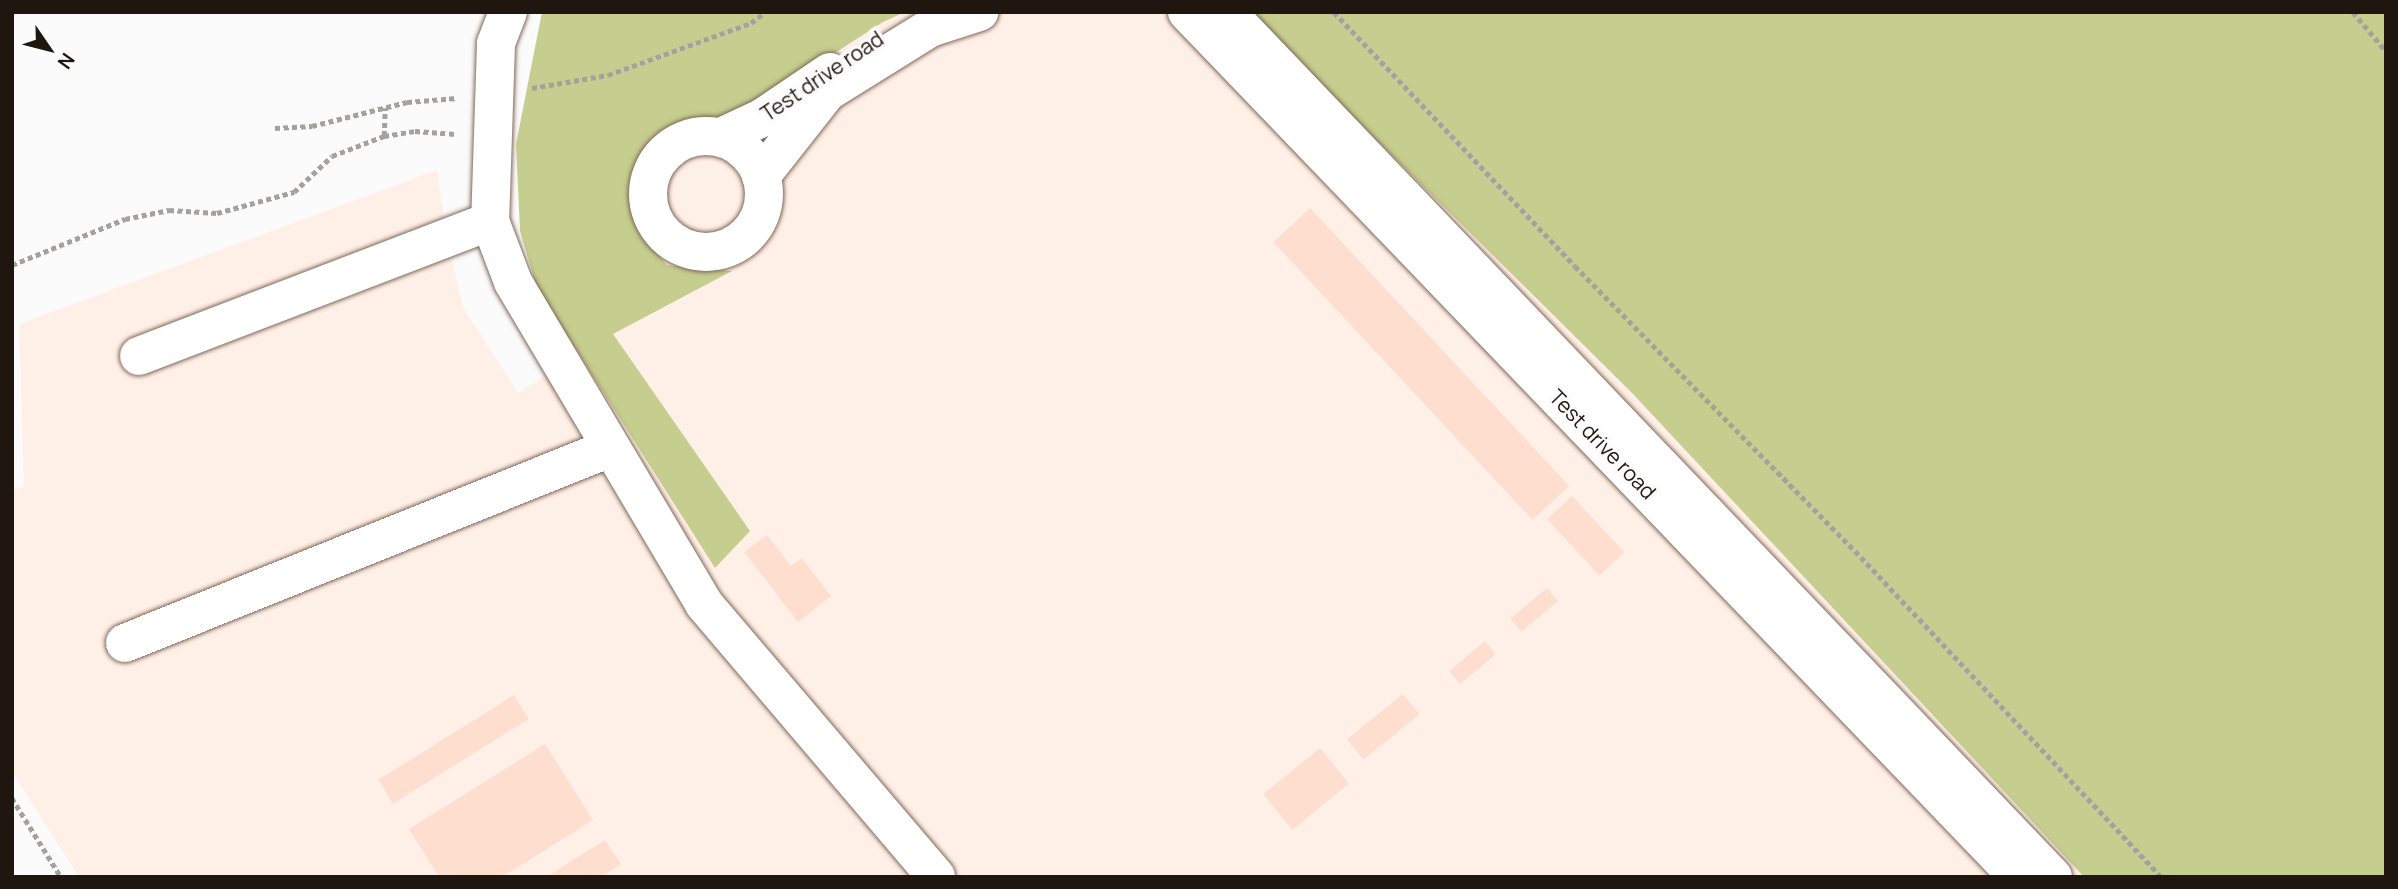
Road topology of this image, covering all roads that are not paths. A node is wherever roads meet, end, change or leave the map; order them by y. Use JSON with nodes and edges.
{"nodes":[{"id":1,"x":508,"y":12,"type":"edge"},
{"id":2,"x":922,"y":12,"type":"edge"},
{"id":3,"x":979,"y":12,"type":"edge"},
{"id":4,"x":1187,"y":12,"type":"edge"},
{"id":5,"x":1227,"y":12,"type":"edge"},
{"id":6,"x":721,"y":138,"type":"junction"},
{"id":7,"x":761,"y":176,"type":"junction"},
{"id":8,"x":490,"y":221,"type":"junction"},
{"id":9,"x":139,"y":356,"type":"dead end"},
{"id":10,"x":610,"y":448,"type":"junction"},
{"id":11,"x":125,"y":643,"type":"dead end"},
{"id":12,"x":936,"y":877,"type":"edge"},
{"id":13,"x":2018,"y":877,"type":"edge"},
{"id":14,"x":2053,"y":877,"type":"edge"}],
"edges":[{"from":1,"to":8,"type":"lane"},
{"from":2,"to":6,"type":"lane","name":"Test drive road"},
{"from":3,"to":7,"type":"lane","name":"Test drive road"},
{"from":4,"to":13,"type":"lane","name":"Test drive road"},
{"from":5,"to":14,"type":"lane","name":"Test drive road"},
{"from":6,"to":7,"type":"lane"},
{"from":6,"to":7,"type":"lane"},
{"from":8,"to":9,"type":"lane"},
{"from":8,"to":10,"type":"lane"},
{"from":10,"to":11,"type":"lane"},
{"from":10,"to":12,"type":"lane"}]}
